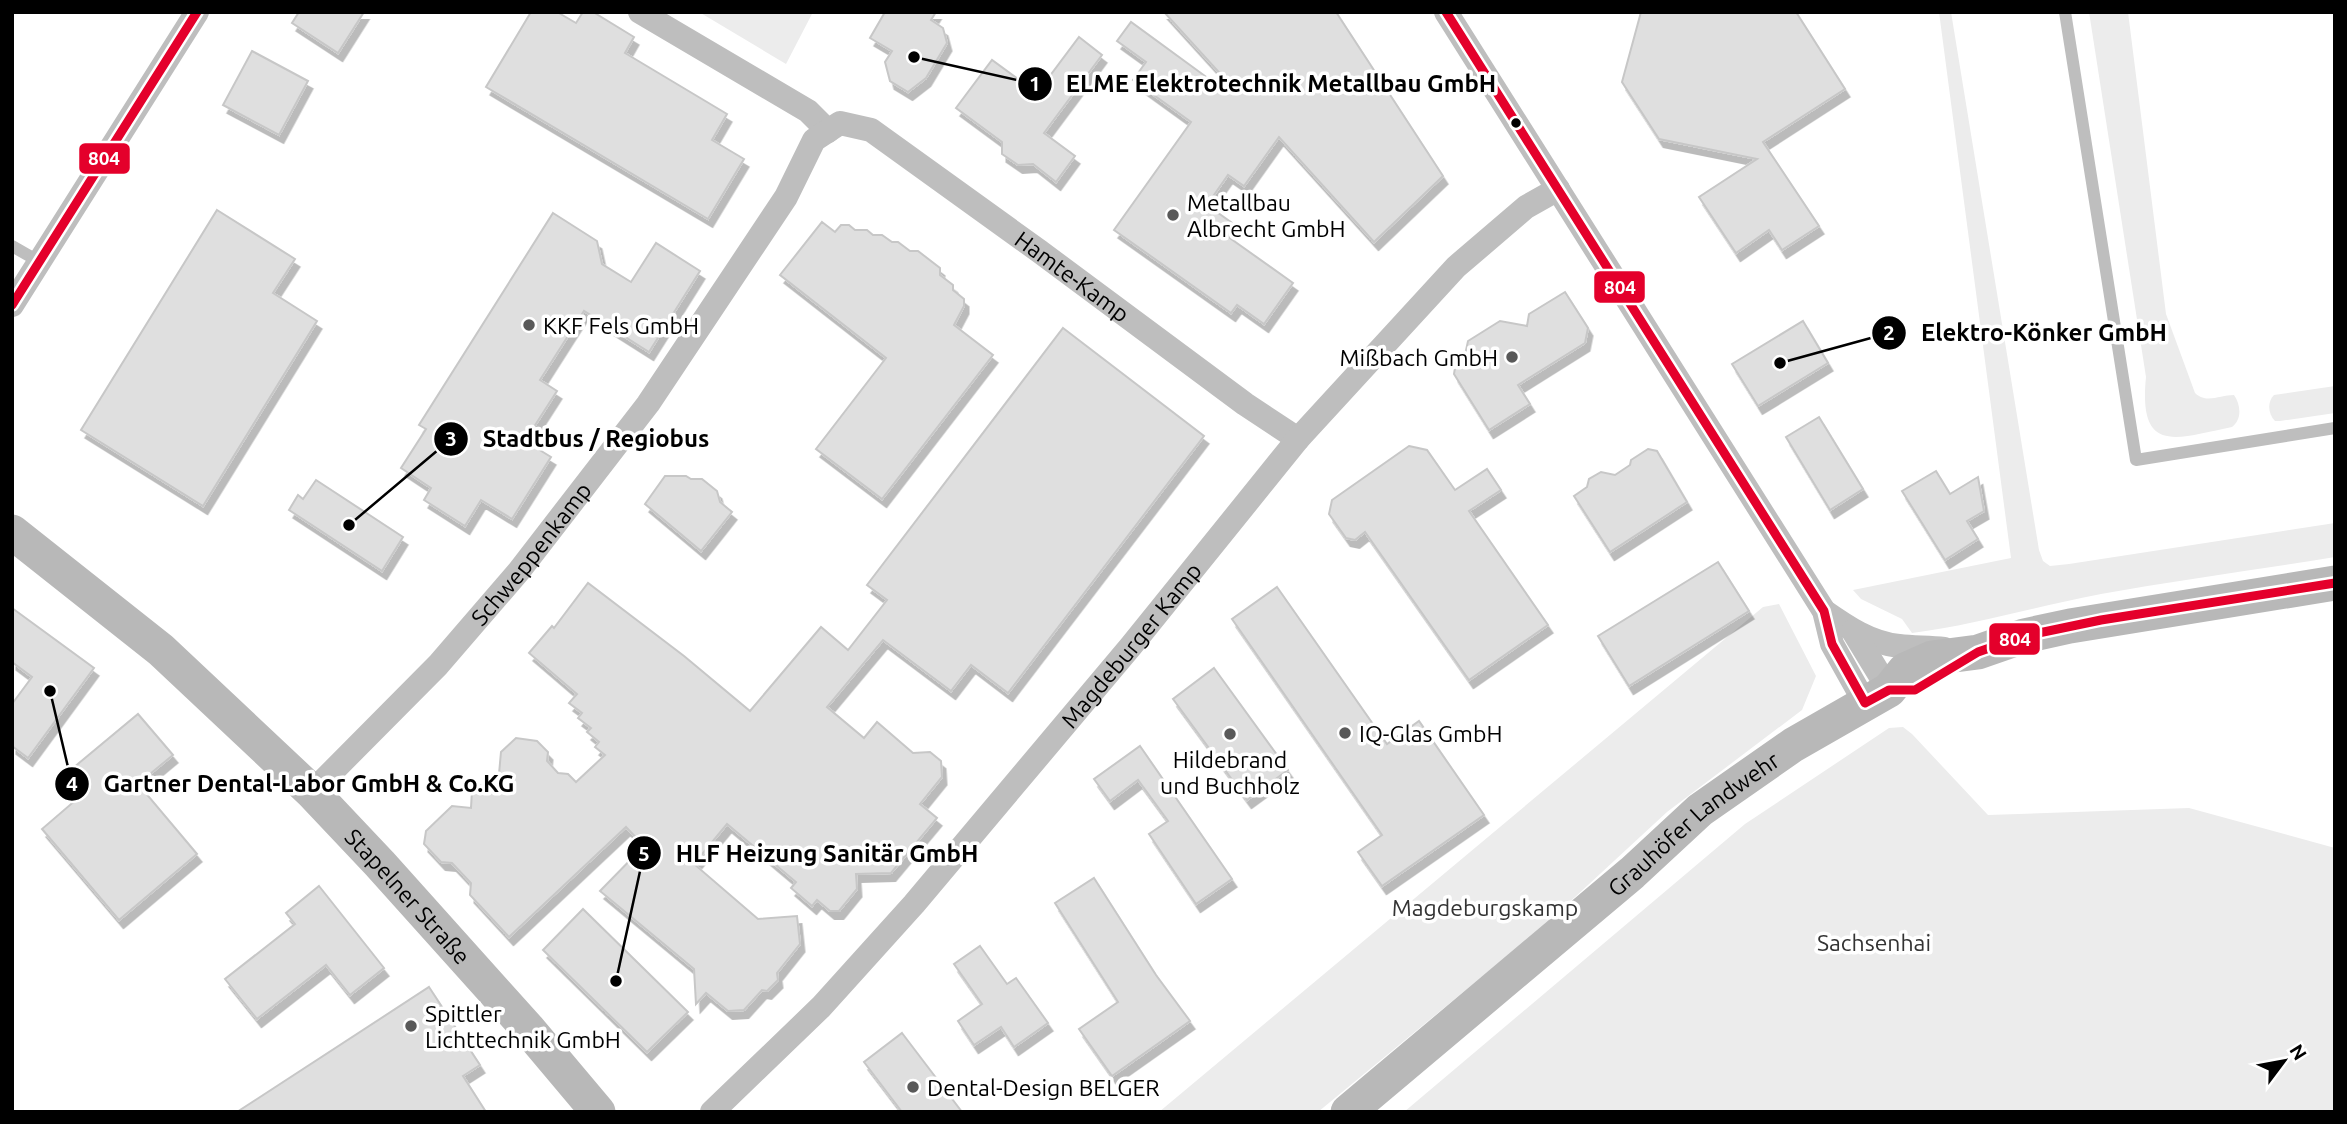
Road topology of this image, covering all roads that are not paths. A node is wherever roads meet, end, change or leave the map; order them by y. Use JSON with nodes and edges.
{"nodes":[{"id":1,"x":197,"y":12,"type":"edge"},
{"id":2,"x":640,"y":12,"type":"edge"},
{"id":3,"x":1446,"y":12,"type":"edge"},
{"id":4,"x":2065,"y":12,"type":"edge"},
{"id":5,"x":834,"y":127,"type":"junction"},
{"id":6,"x":1558,"y":189,"type":"junction"},
{"id":7,"x":12,"y":246,"type":"edge"},
{"id":8,"x":40,"y":262,"type":"junction"},
{"id":9,"x":12,"y":305,"type":"edge"},
{"id":10,"x":2335,"y":428,"type":"edge"},
{"id":11,"x":1298,"y":439,"type":"junction"},
{"id":12,"x":12,"y":532,"type":"edge"},
{"id":13,"x":2335,"y":583,"type":"edge"},
{"id":14,"x":1824,"y":611,"type":"junction"},
{"id":15,"x":1853,"y":631,"type":"junction"},
{"id":16,"x":1978,"y":652,"type":"junction"},
{"id":17,"x":1877,"y":696,"type":"junction"},
{"id":18,"x":312,"y":792,"type":"junction"},
{"id":19,"x":598,"y":1112,"type":"edge"},
{"id":20,"x":712,"y":1112,"type":"edge"},
{"id":21,"x":1349,"y":1112,"type":"edge"}],
"edges":[{"from":1,"to":8,"type":"street"},
{"from":2,"to":5,"type":"street","name":"Hamte-Kamp"},
{"from":3,"to":6,"type":"street"},
{"from":4,"to":10,"type":"lane"},
{"from":5,"to":11,"type":"street","name":"Hamte-Kamp"},
{"from":5,"to":18,"type":"street","name":"Schweppenkamp"},
{"from":6,"to":11,"type":"street","name":"Magdeburger Kamp"},
{"from":6,"to":14,"type":"street"},
{"from":7,"to":8,"type":"lane"},
{"from":8,"to":9,"type":"street"},
{"from":11,"to":20,"type":"street","name":"Magdeburger Kamp"},
{"from":12,"to":18,"type":"street","name":"Stapelner Straße"},
{"from":13,"to":16,"type":"street","name":"Grauhöfer Landwehr"},
{"from":14,"to":15,"type":"street"},
{"from":14,"to":17,"type":"street"},
{"from":15,"to":16,"type":"street"},
{"from":15,"to":17,"type":"street"},
{"from":16,"to":17,"type":"street","name":"Grauhöfer Landwehr"},
{"from":17,"to":21,"type":"street","name":"Grauhöfer Landwehr"},
{"from":18,"to":19,"type":"street","name":"Stapelner Straße"}]}
